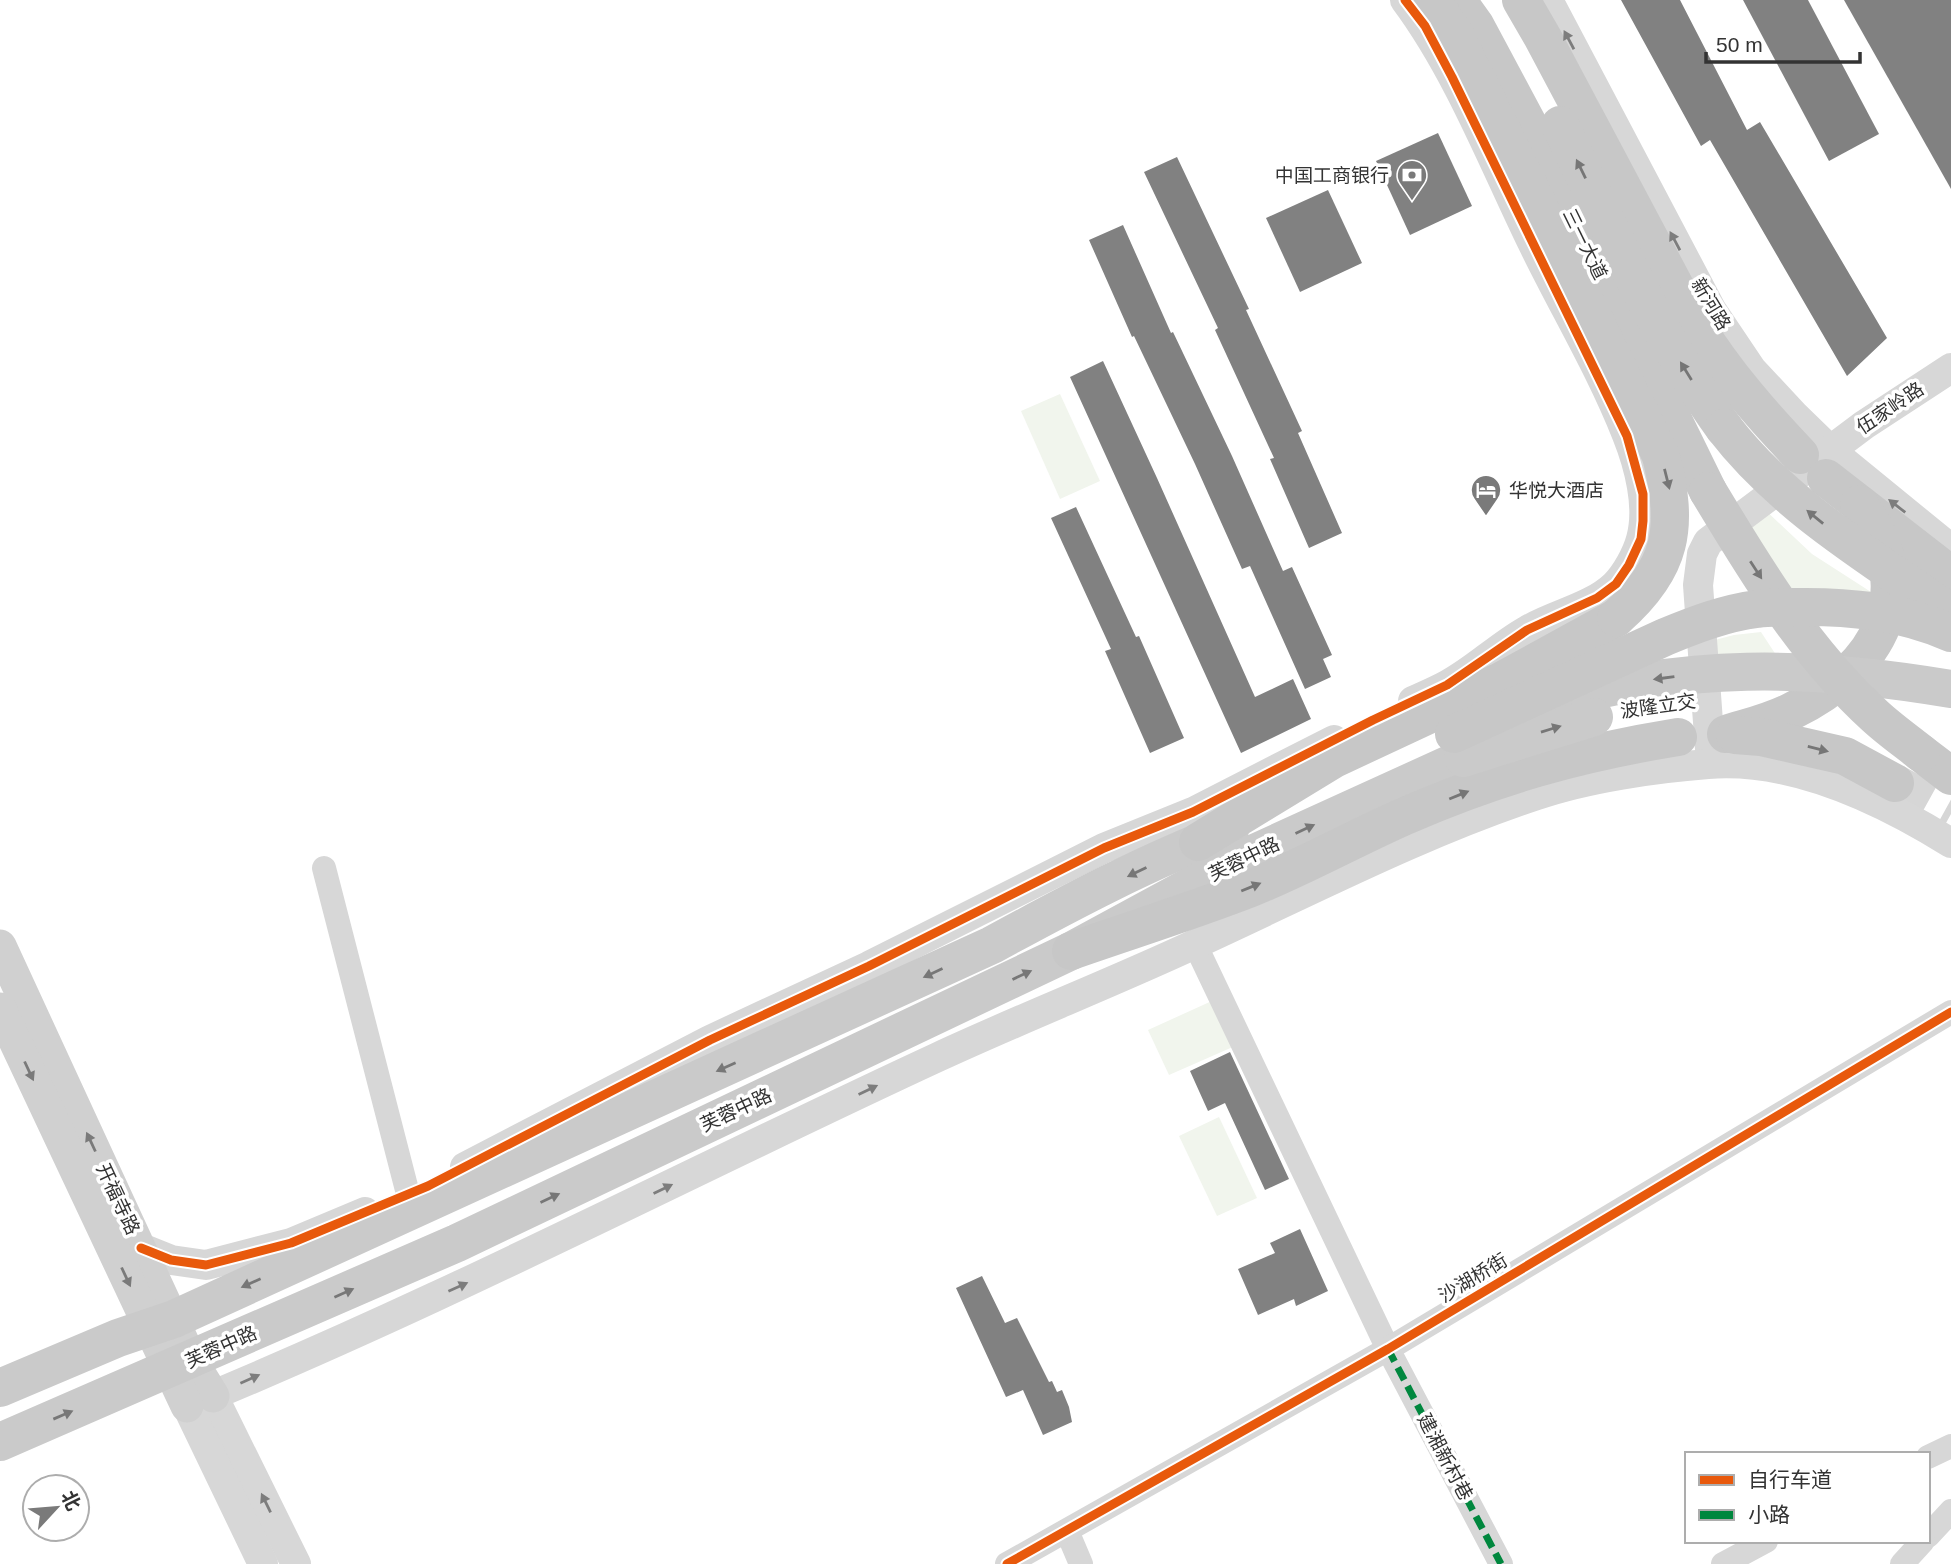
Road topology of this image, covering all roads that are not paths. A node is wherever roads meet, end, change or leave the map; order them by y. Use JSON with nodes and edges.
{"nodes":[{"id":1,"x":1405,"y":0,"type":"edge"},
{"id":2,"x":1432,"y":0,"type":"edge"},
{"id":3,"x":1492,"y":0,"type":"edge"},
{"id":4,"x":1521,"y":0,"type":"edge"},
{"id":5,"x":1548,"y":0,"type":"edge"},
{"id":6,"x":1451,"y":11,"type":"edge"},
{"id":7,"x":1951,"y":368,"type":"edge"},
{"id":8,"x":1818,"y":461,"type":"junction"},
{"id":9,"x":1859,"y":504,"type":"junction"},
{"id":10,"x":1641,"y":539,"type":"junction"},
{"id":11,"x":1951,"y":548,"type":"edge"},
{"id":12,"x":1702,"y":554,"type":"junction"},
{"id":13,"x":1951,"y":575,"type":"edge"},
{"id":14,"x":1951,"y":613,"type":"edge"},
{"id":15,"x":1951,"y":633,"type":"edge"},
{"id":16,"x":1447,"y":685,"type":"junction"},
{"id":17,"x":1951,"y":689,"type":"edge"},
{"id":18,"x":1951,"y":715,"type":"edge"},
{"id":19,"x":1678,"y":737,"type":"dead end"},
{"id":20,"x":1458,"y":746,"type":"junction"},
{"id":21,"x":1719,"y":749,"type":"junction"},
{"id":22,"x":1334,"y":759,"type":"junction"},
{"id":23,"x":1936,"y":760,"type":"edge"},
{"id":24,"x":1951,"y":776,"type":"edge"},
{"id":25,"x":1895,"y":783,"type":"tunnel mouth"},
{"id":26,"x":1198,"y":842,"type":"junction"},
{"id":27,"x":1951,"y":843,"type":"edge"},
{"id":28,"x":324,"y":868,"type":"dead end"},
{"id":29,"x":1195,"y":944,"type":"junction"},
{"id":30,"x":0,"y":946,"type":"edge"},
{"id":31,"x":1071,"y":951,"type":"junction"},
{"id":32,"x":0,"y":1009,"type":"edge"},
{"id":33,"x":1951,"y":1012,"type":"edge"},
{"id":34,"x":408,"y":1194,"type":"junction"},
{"id":35,"x":141,"y":1248,"type":"junction"},
{"id":36,"x":161,"y":1323,"type":"junction"},
{"id":37,"x":1388,"y":1349,"type":"junction"},
{"id":38,"x":180,"y":1365,"type":"junction"},
{"id":39,"x":0,"y":1388,"type":"edge"},
{"id":40,"x":200,"y":1401,"type":"junction"},
{"id":41,"x":0,"y":1442,"type":"edge"},
{"id":42,"x":1951,"y":1446,"type":"edge"},
{"id":43,"x":1930,"y":1456,"type":"edge"},
{"id":44,"x":1951,"y":1511,"type":"edge"},
{"id":45,"x":1067,"y":1531,"type":"junction"},
{"id":46,"x":1930,"y":1534,"type":"edge"},
{"id":47,"x":1762,"y":1543,"type":"edge"},
{"id":48,"x":1921,"y":1543,"type":"edge"},
{"id":49,"x":263,"y":1564,"type":"edge"},
{"id":50,"x":296,"y":1564,"type":"edge"},
{"id":51,"x":1007,"y":1564,"type":"edge"},
{"id":52,"x":1081,"y":1564,"type":"edge"},
{"id":53,"x":1501,"y":1564,"type":"edge"},
{"id":54,"x":1723,"y":1564,"type":"edge"},
{"id":55,"x":1902,"y":1564,"type":"edge"}],
"edges":[{"from":1,"to":10,"type":"street"},
{"from":2,"to":6,"type":"highway","bridge":true},
{"from":14,"to":3,"type":"highway","name":"三一大道","one_way":true,"bridge":true},
{"from":4,"to":8,"type":"highway"},
{"from":8,"to":5,"type":"street","name":"新河路","one_way":true},
{"from":6,"to":22,"type":"highway","one_way":true,"bridge":true},
{"from":6,"to":23,"type":"highway","name":"三一大道","one_way":true,"bridge":true},
{"from":7,"to":8,"type":"street","name":"伍家岭路"},
{"from":8,"to":9,"type":"highway"},
{"from":11,"to":8,"type":"street","name":"新河路","one_way":true},
{"from":8,"to":12,"type":"street","name":"伍家岭路"},
{"from":9,"to":13,"type":"highway"},
{"from":9,"to":21,"type":"highway"},
{"from":10,"to":12,"type":"street"},
{"from":10,"to":16,"type":"street"},
{"from":12,"to":21,"type":"street"},
{"from":15,"to":20,"type":"highway","bridge":true},
{"from":16,"to":22,"type":"main road"},
{"from":16,"to":34,"type":"street"},
{"from":17,"to":20,"type":"main road","name":"波隆立交","one_way":true,"bridge":true},
{"from":20,"to":18,"type":"main road","name":"波隆立交","one_way":true,"bridge":true},
{"from":31,"to":19,"type":"highway","one_way":true},
{"from":20,"to":26,"type":"main road","name":"芙蓉中路"},
{"from":31,"to":20,"type":"main road","name":"芙蓉中路","one_way":true},
{"from":21,"to":25,"type":"highway","one_way":true},
{"from":21,"to":27,"type":"street"},
{"from":21,"to":29,"type":"street"},
{"from":22,"to":26,"type":"highway"},
{"from":23,"to":24,"type":"highway"},
{"from":26,"to":36,"type":"main road","name":"芙蓉中路","one_way":true},
{"from":28,"to":34,"type":"street"},
{"from":29,"to":37,"type":"street","name":"建湘新村巷"},
{"from":40,"to":29,"type":"street","one_way":true},
{"from":35,"to":30,"type":"main road","name":"开福寺路","one_way":true},
{"from":38,"to":31,"type":"main road","name":"芙蓉中路","one_way":true},
{"from":32,"to":36,"type":"main road","name":"开福寺路","one_way":true},
{"from":33,"to":37,"type":"street","name":"沙湖桥街"},
{"from":34,"to":35,"type":"street"},
{"from":35,"to":36,"type":"main road","name":"开福寺路"},
{"from":36,"to":38,"type":"main road","name":"开福寺路"},
{"from":36,"to":39,"type":"main road","name":"芙蓉中路"},
{"from":37,"to":45,"type":"street","name":"沙湖桥街"},
{"from":37,"to":53,"type":"street","name":"建湘新村巷"},
{"from":38,"to":40,"type":"main road","name":"开福寺路"},
{"from":41,"to":38,"type":"main road","name":"芙蓉中路","one_way":true},
{"from":40,"to":49,"type":"street","name":"开福寺路"},
{"from":50,"to":40,"type":"street","name":"开福寺路","one_way":true},
{"from":42,"to":43,"type":"street"},
{"from":44,"to":46,"type":"street"},
{"from":45,"to":51,"type":"street","name":"沙湖桥街"},
{"from":45,"to":52,"type":"street"},
{"from":47,"to":54,"type":"street"},
{"from":48,"to":55,"type":"street"}]}
